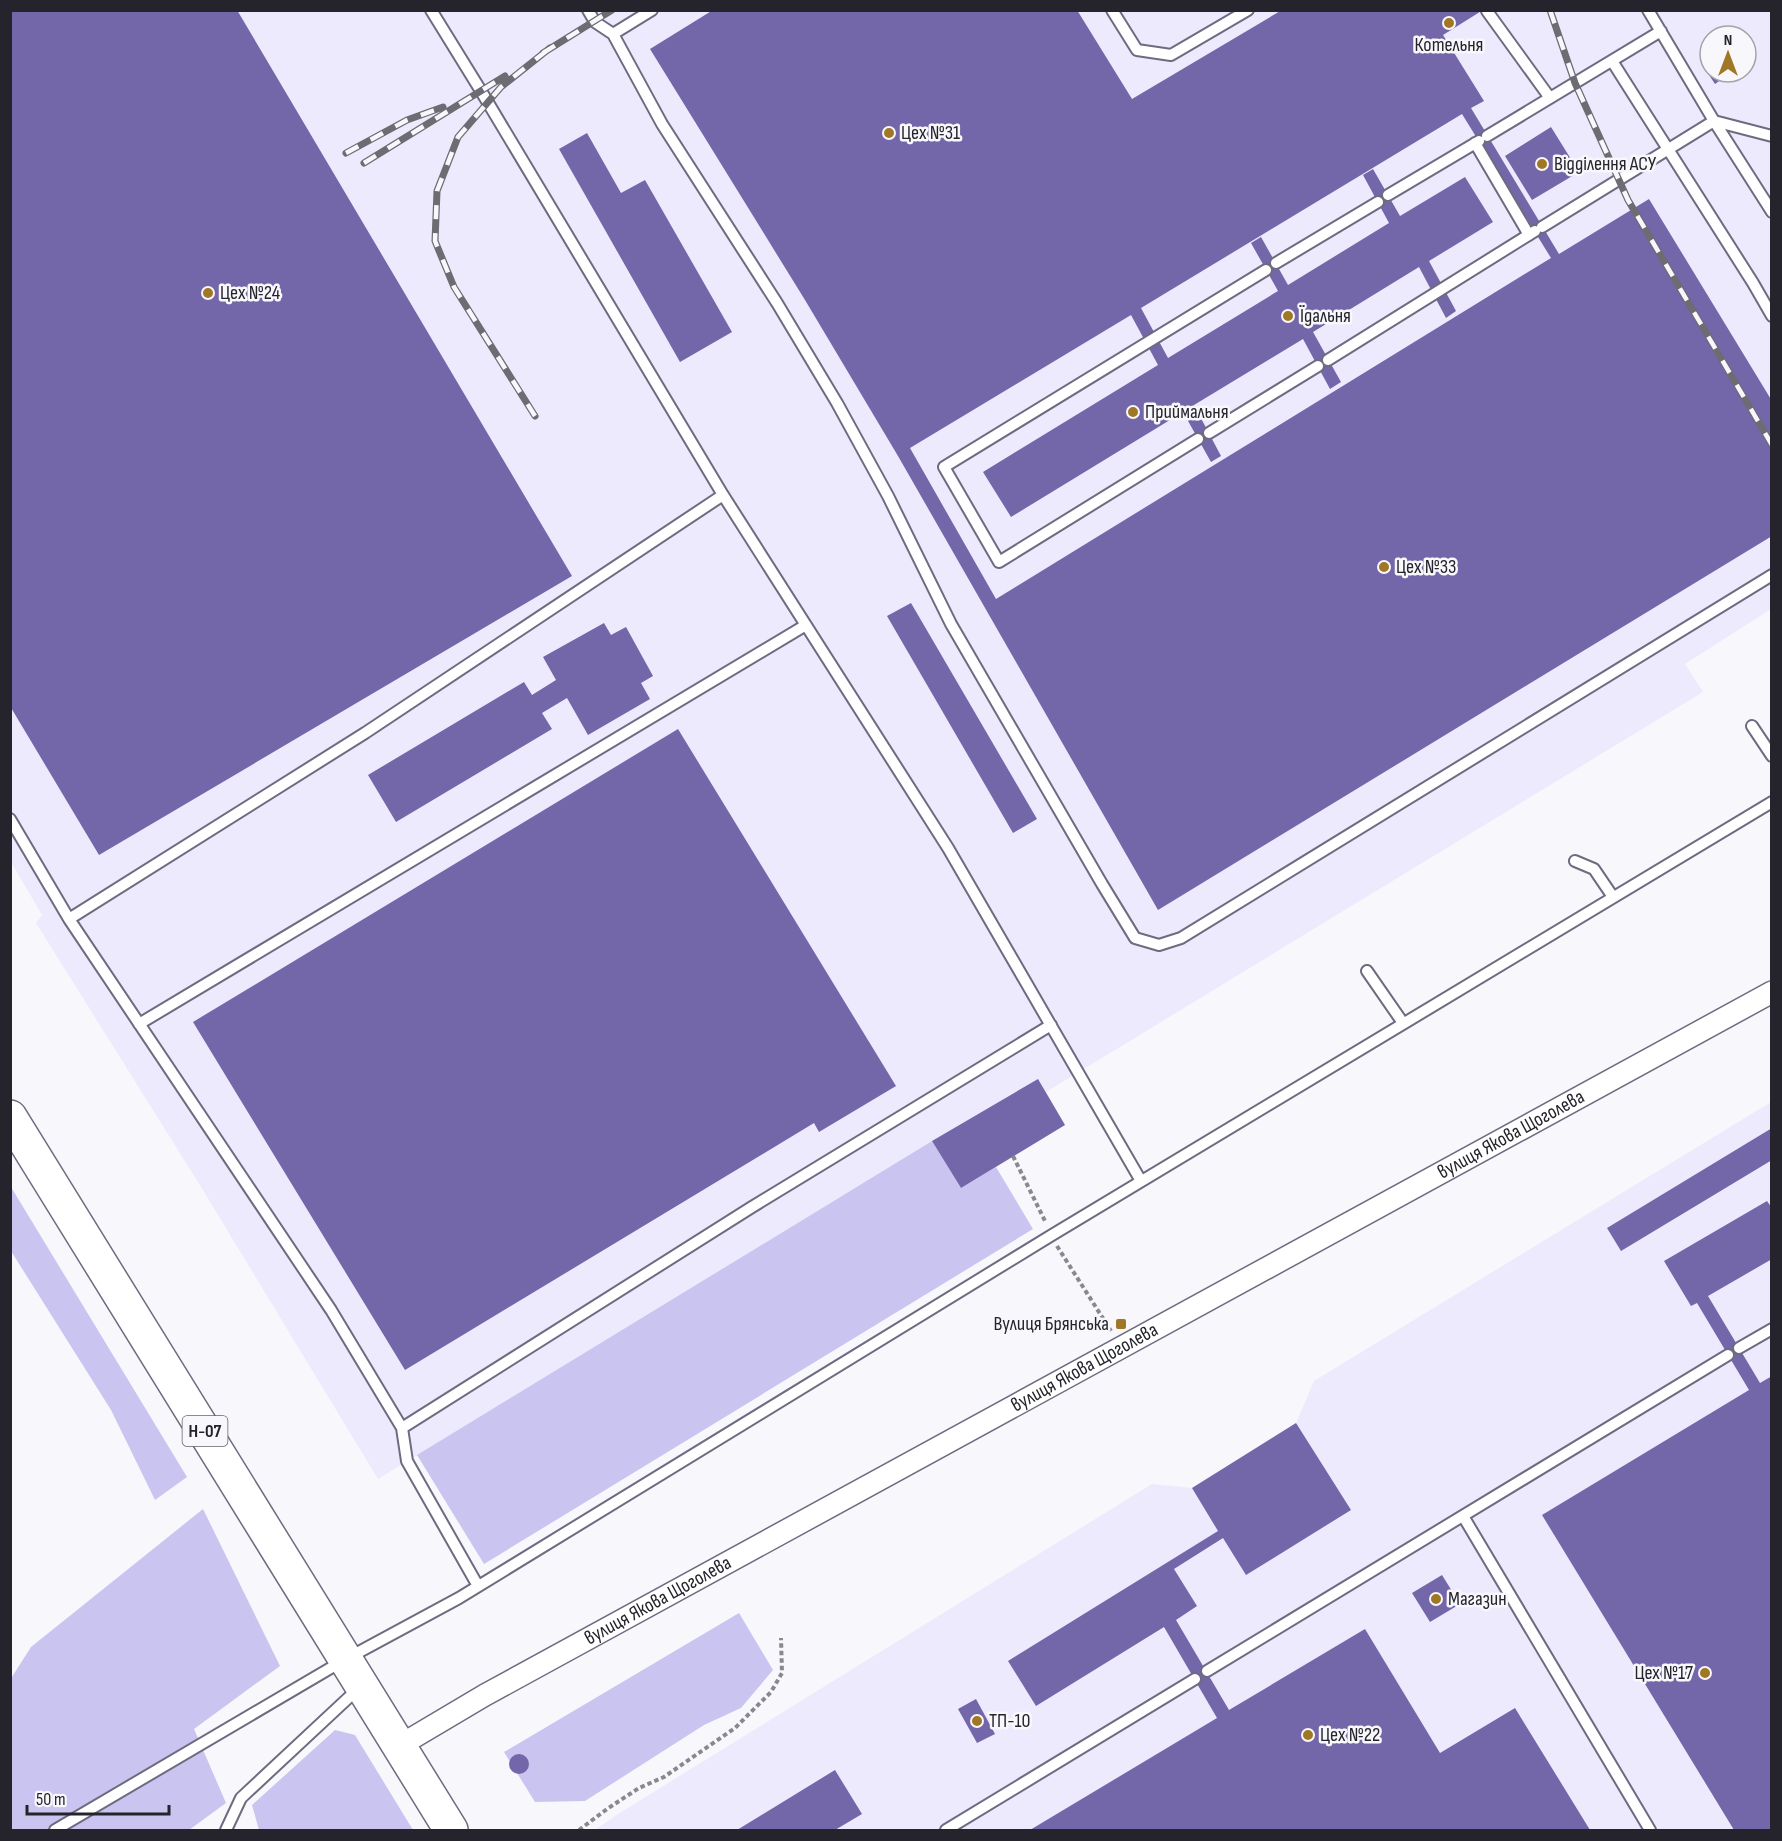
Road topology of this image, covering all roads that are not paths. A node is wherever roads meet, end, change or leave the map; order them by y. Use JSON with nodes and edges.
{"nodes":[{"id":1,"x":431,"y":10,"type":"edge"},
{"id":2,"x":588,"y":10,"type":"edge"},
{"id":3,"x":652,"y":10,"type":"edge"},
{"id":4,"x":1112,"y":10,"type":"edge"},
{"id":5,"x":1248,"y":10,"type":"edge"},
{"id":6,"x":1487,"y":11,"type":"edge"},
{"id":7,"x":1652,"y":12,"type":"edge"},
{"id":8,"x":1661,"y":31,"type":"junction"},
{"id":9,"x":613,"y":34,"type":"junction"},
{"id":10,"x":1612,"y":61,"type":"junction"},
{"id":11,"x":1550,"y":98,"type":"junction"},
{"id":12,"x":1714,"y":122,"type":"junction"},
{"id":13,"x":1772,"y":135,"type":"edge"},
{"id":14,"x":1480,"y":140,"type":"junction"},
{"id":15,"x":1668,"y":149,"type":"junction"},
{"id":16,"x":1388,"y":195,"type":"dead end"},
{"id":17,"x":1378,"y":202,"type":"dead end"},
{"id":18,"x":1772,"y":213,"type":"edge"},
{"id":19,"x":1536,"y":231,"type":"junction"},
{"id":20,"x":1276,"y":263,"type":"dead end"},
{"id":21,"x":1266,"y":270,"type":"dead end"},
{"id":22,"x":1772,"y":316,"type":"edge"},
{"id":23,"x":1328,"y":360,"type":"dead end"},
{"id":24,"x":1317,"y":366,"type":"dead end"},
{"id":25,"x":1209,"y":433,"type":"dead end"},
{"id":26,"x":1198,"y":439,"type":"dead end"},
{"id":27,"x":723,"y":495,"type":"junction"},
{"id":28,"x":1772,"y":574,"type":"edge"},
{"id":29,"x":806,"y":626,"type":"junction"},
{"id":30,"x":1752,"y":726,"type":"dead end"},
{"id":31,"x":1772,"y":756,"type":"edge"},
{"id":32,"x":1772,"y":802,"type":"edge"},
{"id":33,"x":10,"y":819,"type":"edge"},
{"id":34,"x":1575,"y":861,"type":"dead end"},
{"id":35,"x":1613,"y":897,"type":"junction"},
{"id":36,"x":69,"y":919,"type":"junction"},
{"id":37,"x":1367,"y":970,"type":"dead end"},
{"id":38,"x":1772,"y":992,"type":"edge"},
{"id":39,"x":1403,"y":1023,"type":"junction"},
{"id":40,"x":139,"y":1024,"type":"junction"},
{"id":41,"x":1051,"y":1025,"type":"junction"},
{"id":42,"x":10,"y":1117,"type":"edge"},
{"id":43,"x":1141,"y":1181,"type":"junction"},
{"id":44,"x":1772,"y":1329,"type":"edge"},
{"id":45,"x":1739,"y":1348,"type":"dead end"},
{"id":46,"x":1728,"y":1355,"type":"dead end"},
{"id":47,"x":402,"y":1428,"type":"junction"},
{"id":48,"x":1463,"y":1516,"type":"junction"},
{"id":49,"x":478,"y":1586,"type":"junction"},
{"id":50,"x":1207,"y":1671,"type":"dead end"},
{"id":51,"x":354,"y":1672,"type":"junction"},
{"id":52,"x":1195,"y":1678,"type":"dead end"},
{"id":53,"x":399,"y":1746,"type":"junction"},
{"id":54,"x":55,"y":1830,"type":"edge"},
{"id":55,"x":226,"y":1830,"type":"edge"},
{"id":56,"x":451,"y":1830,"type":"edge"},
{"id":57,"x":946,"y":1830,"type":"edge"},
{"id":58,"x":1650,"y":1830,"type":"edge"}],
"edges":[{"from":1,"to":27,"type":"lane"},
{"from":2,"to":9,"type":"lane"},
{"from":3,"to":9,"type":"lane"},
{"from":4,"to":5,"type":"lane"},
{"from":6,"to":11,"type":"lane"},
{"from":7,"to":8,"type":"lane"},
{"from":8,"to":10,"type":"lane"},
{"from":8,"to":12,"type":"lane"},
{"from":9,"to":28,"type":"lane"},
{"from":10,"to":11,"type":"lane"},
{"from":10,"to":15,"type":"lane"},
{"from":11,"to":14,"type":"lane"},
{"from":12,"to":13,"type":"lane"},
{"from":12,"to":15,"type":"lane"},
{"from":12,"to":18,"type":"lane"},
{"from":14,"to":16,"type":"lane"},
{"from":14,"to":19,"type":"lane"},
{"from":15,"to":19,"type":"lane"},
{"from":15,"to":22,"type":"lane"},
{"from":17,"to":20,"type":"lane"},
{"from":19,"to":23,"type":"lane"},
{"from":21,"to":26,"type":"lane"},
{"from":24,"to":25,"type":"lane"},
{"from":27,"to":29,"type":"lane"},
{"from":27,"to":36,"type":"lane"},
{"from":29,"to":40,"type":"lane"},
{"from":29,"to":41,"type":"lane"},
{"from":30,"to":31,"type":"lane"},
{"from":32,"to":35,"type":"lane"},
{"from":33,"to":36,"type":"lane"},
{"from":34,"to":35,"type":"lane"},
{"from":35,"to":39,"type":"lane"},
{"from":36,"to":40,"type":"lane"},
{"from":37,"to":39,"type":"lane"},
{"from":38,"to":53,"type":"street","name":"вулиця Якова Щоголева"},
{"from":39,"to":43,"type":"lane"},
{"from":40,"to":47,"type":"lane"},
{"from":41,"to":43,"type":"lane"},
{"from":41,"to":47,"type":"lane"},
{"from":42,"to":51,"type":"main road","number":"Н-07"},
{"from":43,"to":49,"type":"lane"},
{"from":44,"to":45,"type":"lane"},
{"from":46,"to":48,"type":"lane"},
{"from":47,"to":49,"type":"lane"},
{"from":48,"to":50,"type":"lane"},
{"from":48,"to":58,"type":"lane"},
{"from":49,"to":51,"type":"lane"},
{"from":51,"to":53,"type":"main road","number":"Н-07"},
{"from":51,"to":54,"type":"lane"},
{"from":51,"to":55,"type":"lane"},
{"from":52,"to":57,"type":"lane"},
{"from":53,"to":56,"type":"main road","number":"Н-07"}]}
